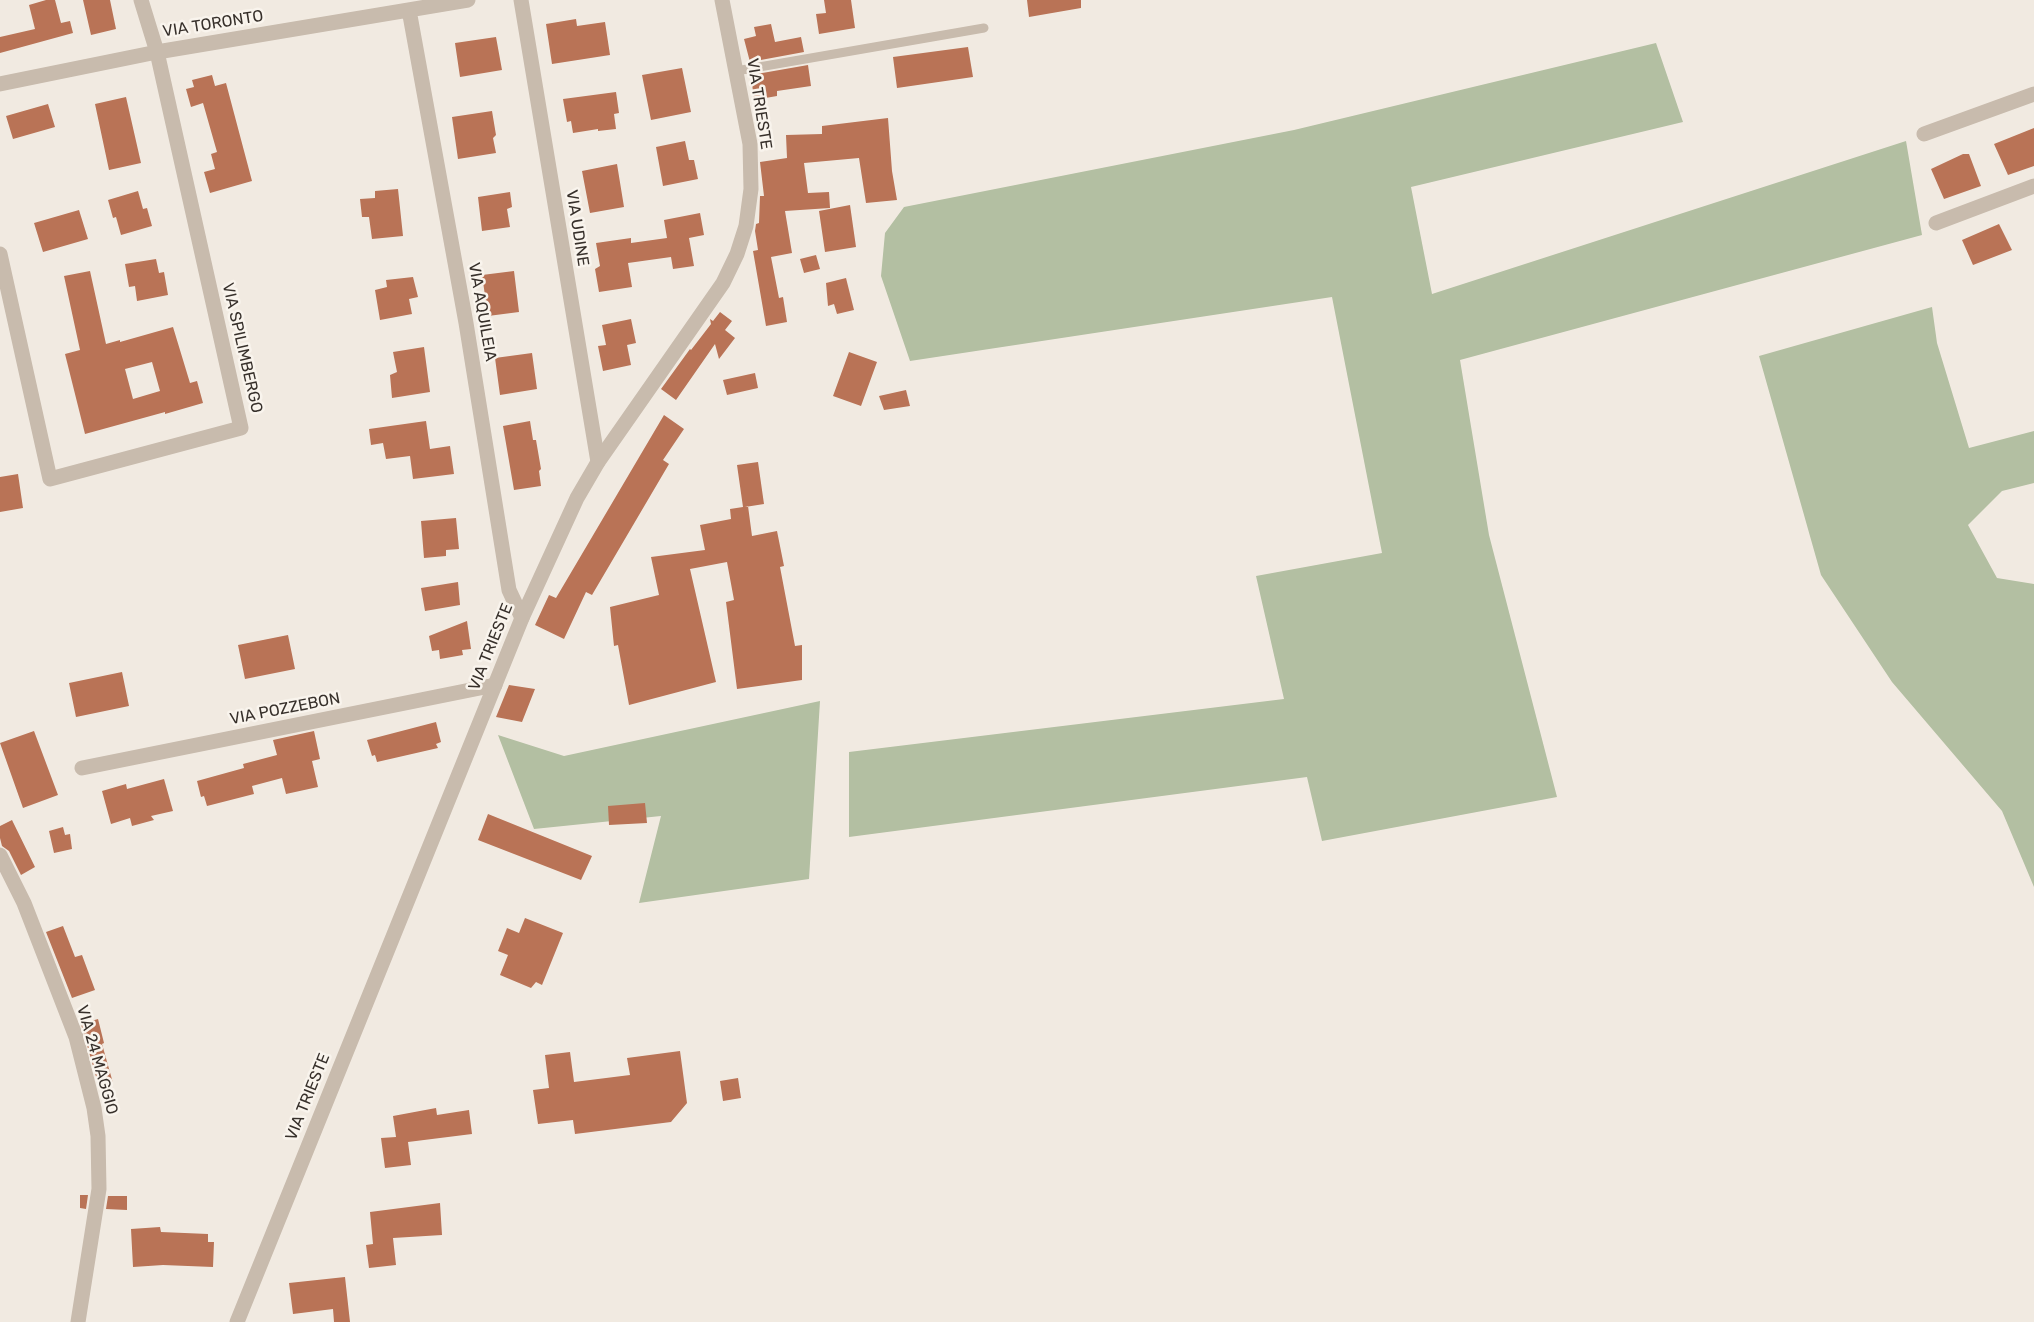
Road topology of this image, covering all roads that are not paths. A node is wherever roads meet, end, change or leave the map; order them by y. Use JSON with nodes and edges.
{"nodes":[{"id":1,"x":141,"y":0,"type":"edge"},
{"id":2,"x":468,"y":0,"type":"edge"},
{"id":3,"x":521,"y":0,"type":"edge"},
{"id":4,"x":722,"y":0,"type":"edge"},
{"id":5,"x":409,"y":10,"type":"junction"},
{"id":6,"x":984,"y":28,"type":"dead end"},
{"id":7,"x":158,"y":52,"type":"junction"},
{"id":8,"x":736,"y":71,"type":"junction"},
{"id":9,"x":0,"y":84,"type":"edge"},
{"id":10,"x":2034,"y":94,"type":"edge"},
{"id":11,"x":1924,"y":134,"type":"dead end"},
{"id":12,"x":2034,"y":186,"type":"edge"},
{"id":13,"x":1936,"y":223,"type":"dead end"},
{"id":14,"x":0,"y":254,"type":"edge"},
{"id":15,"x":598,"y":462,"type":"junction"},
{"id":16,"x":522,"y":618,"type":"junction"},
{"id":17,"x":495,"y":685,"type":"junction"},
{"id":18,"x":82,"y":768,"type":"dead end"},
{"id":19,"x":0,"y":855,"type":"edge"},
{"id":20,"x":78,"y":1322,"type":"edge"},
{"id":21,"x":237,"y":1322,"type":"edge"}],
"edges":[{"from":1,"to":7,"type":"street","name":"VIA SPILIMBERGO"},
{"from":2,"to":5,"type":"street","name":"VIA TORONTO"},
{"from":3,"to":15,"type":"street","name":"VIA UDINE"},
{"from":4,"to":8,"type":"street","name":"VIA TRIESTE"},
{"from":5,"to":7,"type":"street","name":"VIA TORONTO"},
{"from":5,"to":16,"type":"street","name":"VIA AQUILEIA"},
{"from":6,"to":8,"type":"lane"},
{"from":7,"to":9,"type":"street","name":"VIA TORONTO"},
{"from":7,"to":14,"type":"street","name":"VIA SPILIMBERGO"},
{"from":8,"to":15,"type":"street","name":"VIA TRIESTE"},
{"from":10,"to":11,"type":"street"},
{"from":12,"to":13,"type":"street"},
{"from":15,"to":16,"type":"street","name":"VIA TRIESTE"},
{"from":16,"to":17,"type":"street","name":"VIA TRIESTE"},
{"from":17,"to":18,"type":"street","name":"VIA POZZEBON"},
{"from":17,"to":21,"type":"street","name":"VIA TRIESTE"},
{"from":19,"to":20,"type":"street","name":"VIA 24 MAGGIO"}]}
